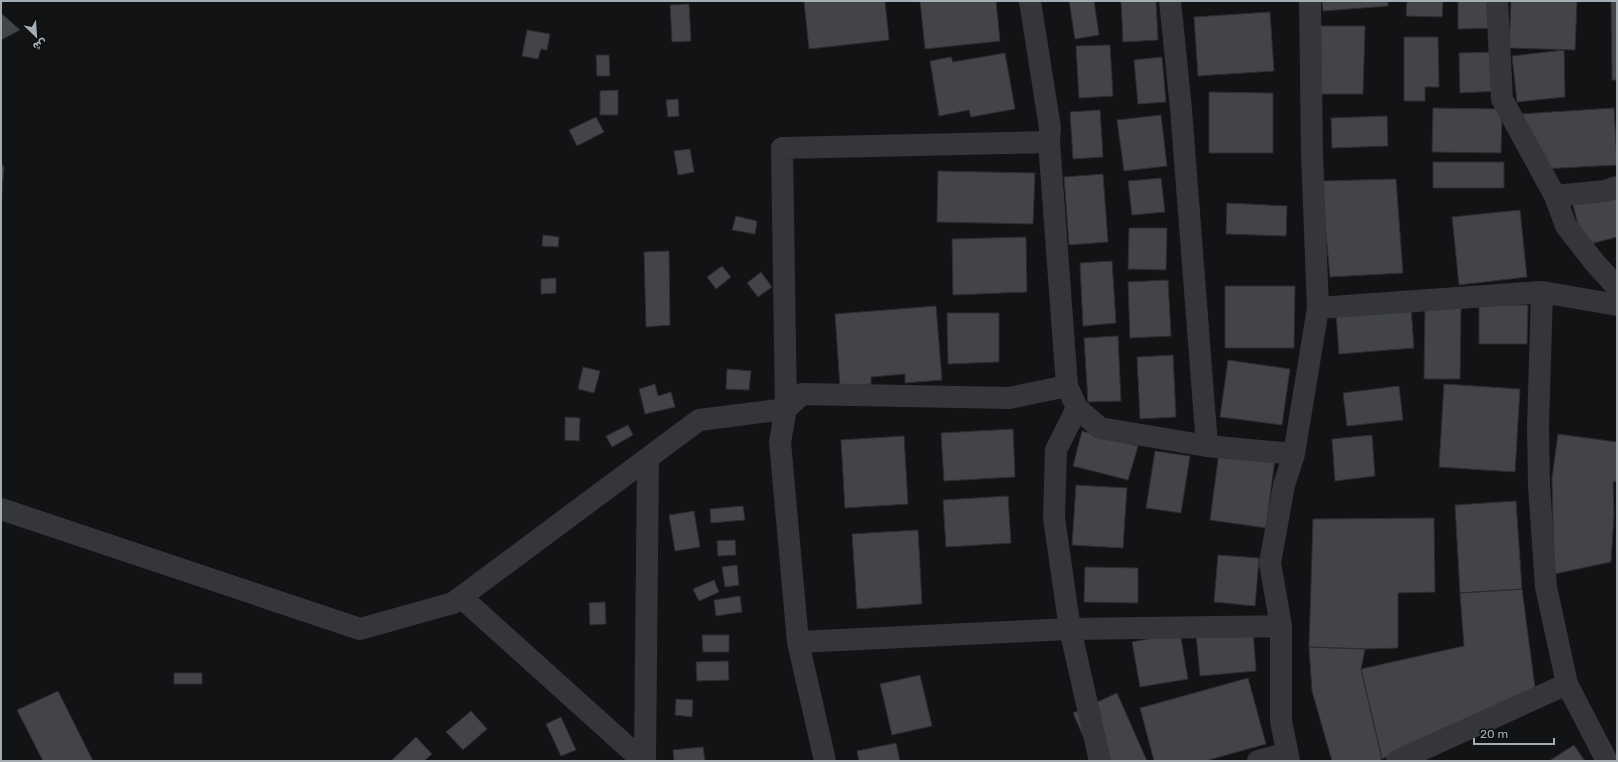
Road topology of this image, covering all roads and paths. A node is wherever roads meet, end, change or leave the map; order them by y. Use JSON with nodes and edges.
{"nodes":[{"id":1,"x":1030,"y":1,"type":"edge"},
{"id":2,"x":1170,"y":1,"type":"edge"},
{"id":3,"x":1310,"y":1,"type":"edge"},
{"id":4,"x":1497,"y":1,"type":"edge"},
{"id":5,"x":1050,"y":142,"type":"junction"},
{"id":6,"x":1617,"y":187,"type":"edge"},
{"id":7,"x":1555,"y":196,"type":"junction"},
{"id":8,"x":1617,"y":287,"type":"edge"},
{"id":9,"x":1542,"y":292,"type":"junction"},
{"id":10,"x":1617,"y":305,"type":"edge"},
{"id":11,"x":1318,"y":308,"type":"junction"},
{"id":12,"x":1067,"y":386,"type":"junction"},
{"id":13,"x":1077,"y":408,"type":"junction"},
{"id":14,"x":786,"y":409,"type":"junction"},
{"id":15,"x":1207,"y":446,"type":"junction"},
{"id":16,"x":1294,"y":454,"type":"junction"},
{"id":17,"x":648,"y":458,"type":"junction"},
{"id":18,"x":1,"y":509,"type":"edge"},
{"id":19,"x":461,"y":597,"type":"junction"},
{"id":20,"x":1281,"y":626,"type":"junction"},
{"id":21,"x":1070,"y":629,"type":"junction"},
{"id":22,"x":798,"y":642,"type":"junction"},
{"id":23,"x":1567,"y":684,"type":"junction"},
{"id":24,"x":1288,"y":757,"type":"edge"},
{"id":25,"x":644,"y":761,"type":"edge"},
{"id":26,"x":825,"y":761,"type":"edge"},
{"id":27,"x":1100,"y":761,"type":"edge"},
{"id":28,"x":1258,"y":761,"type":"edge"},
{"id":29,"x":1396,"y":761,"type":"edge"},
{"id":30,"x":1607,"y":761,"type":"edge"}],
"edges":[{"from":1,"to":5,"type":"street"},
{"from":2,"to":15,"type":"street"},
{"from":3,"to":11,"type":"street"},
{"from":4,"to":7,"type":"street"},
{"from":5,"to":12,"type":"street"},
{"from":5,"to":14,"type":"street"},
{"from":6,"to":7,"type":"street"},
{"from":7,"to":8,"type":"street"},
{"from":9,"to":10,"type":"street"},
{"from":9,"to":11,"type":"street"},
{"from":9,"to":23,"type":"street"},
{"from":11,"to":16,"type":"street"},
{"from":12,"to":13,"type":"street"},
{"from":12,"to":14,"type":"street"},
{"from":13,"to":15,"type":"street"},
{"from":13,"to":21,"type":"street"},
{"from":14,"to":17,"type":"street"},
{"from":14,"to":22,"type":"street"},
{"from":15,"to":16,"type":"street"},
{"from":16,"to":20,"type":"street"},
{"from":17,"to":19,"type":"street"},
{"from":17,"to":25,"type":"street"},
{"from":18,"to":19,"type":"street"},
{"from":19,"to":25,"type":"street"},
{"from":20,"to":21,"type":"street"},
{"from":20,"to":24,"type":"street"},
{"from":21,"to":22,"type":"street"},
{"from":21,"to":27,"type":"street"},
{"from":22,"to":26,"type":"street"},
{"from":23,"to":29,"type":"street"},
{"from":23,"to":30,"type":"street"},
{"from":24,"to":28,"type":"street"}]}
